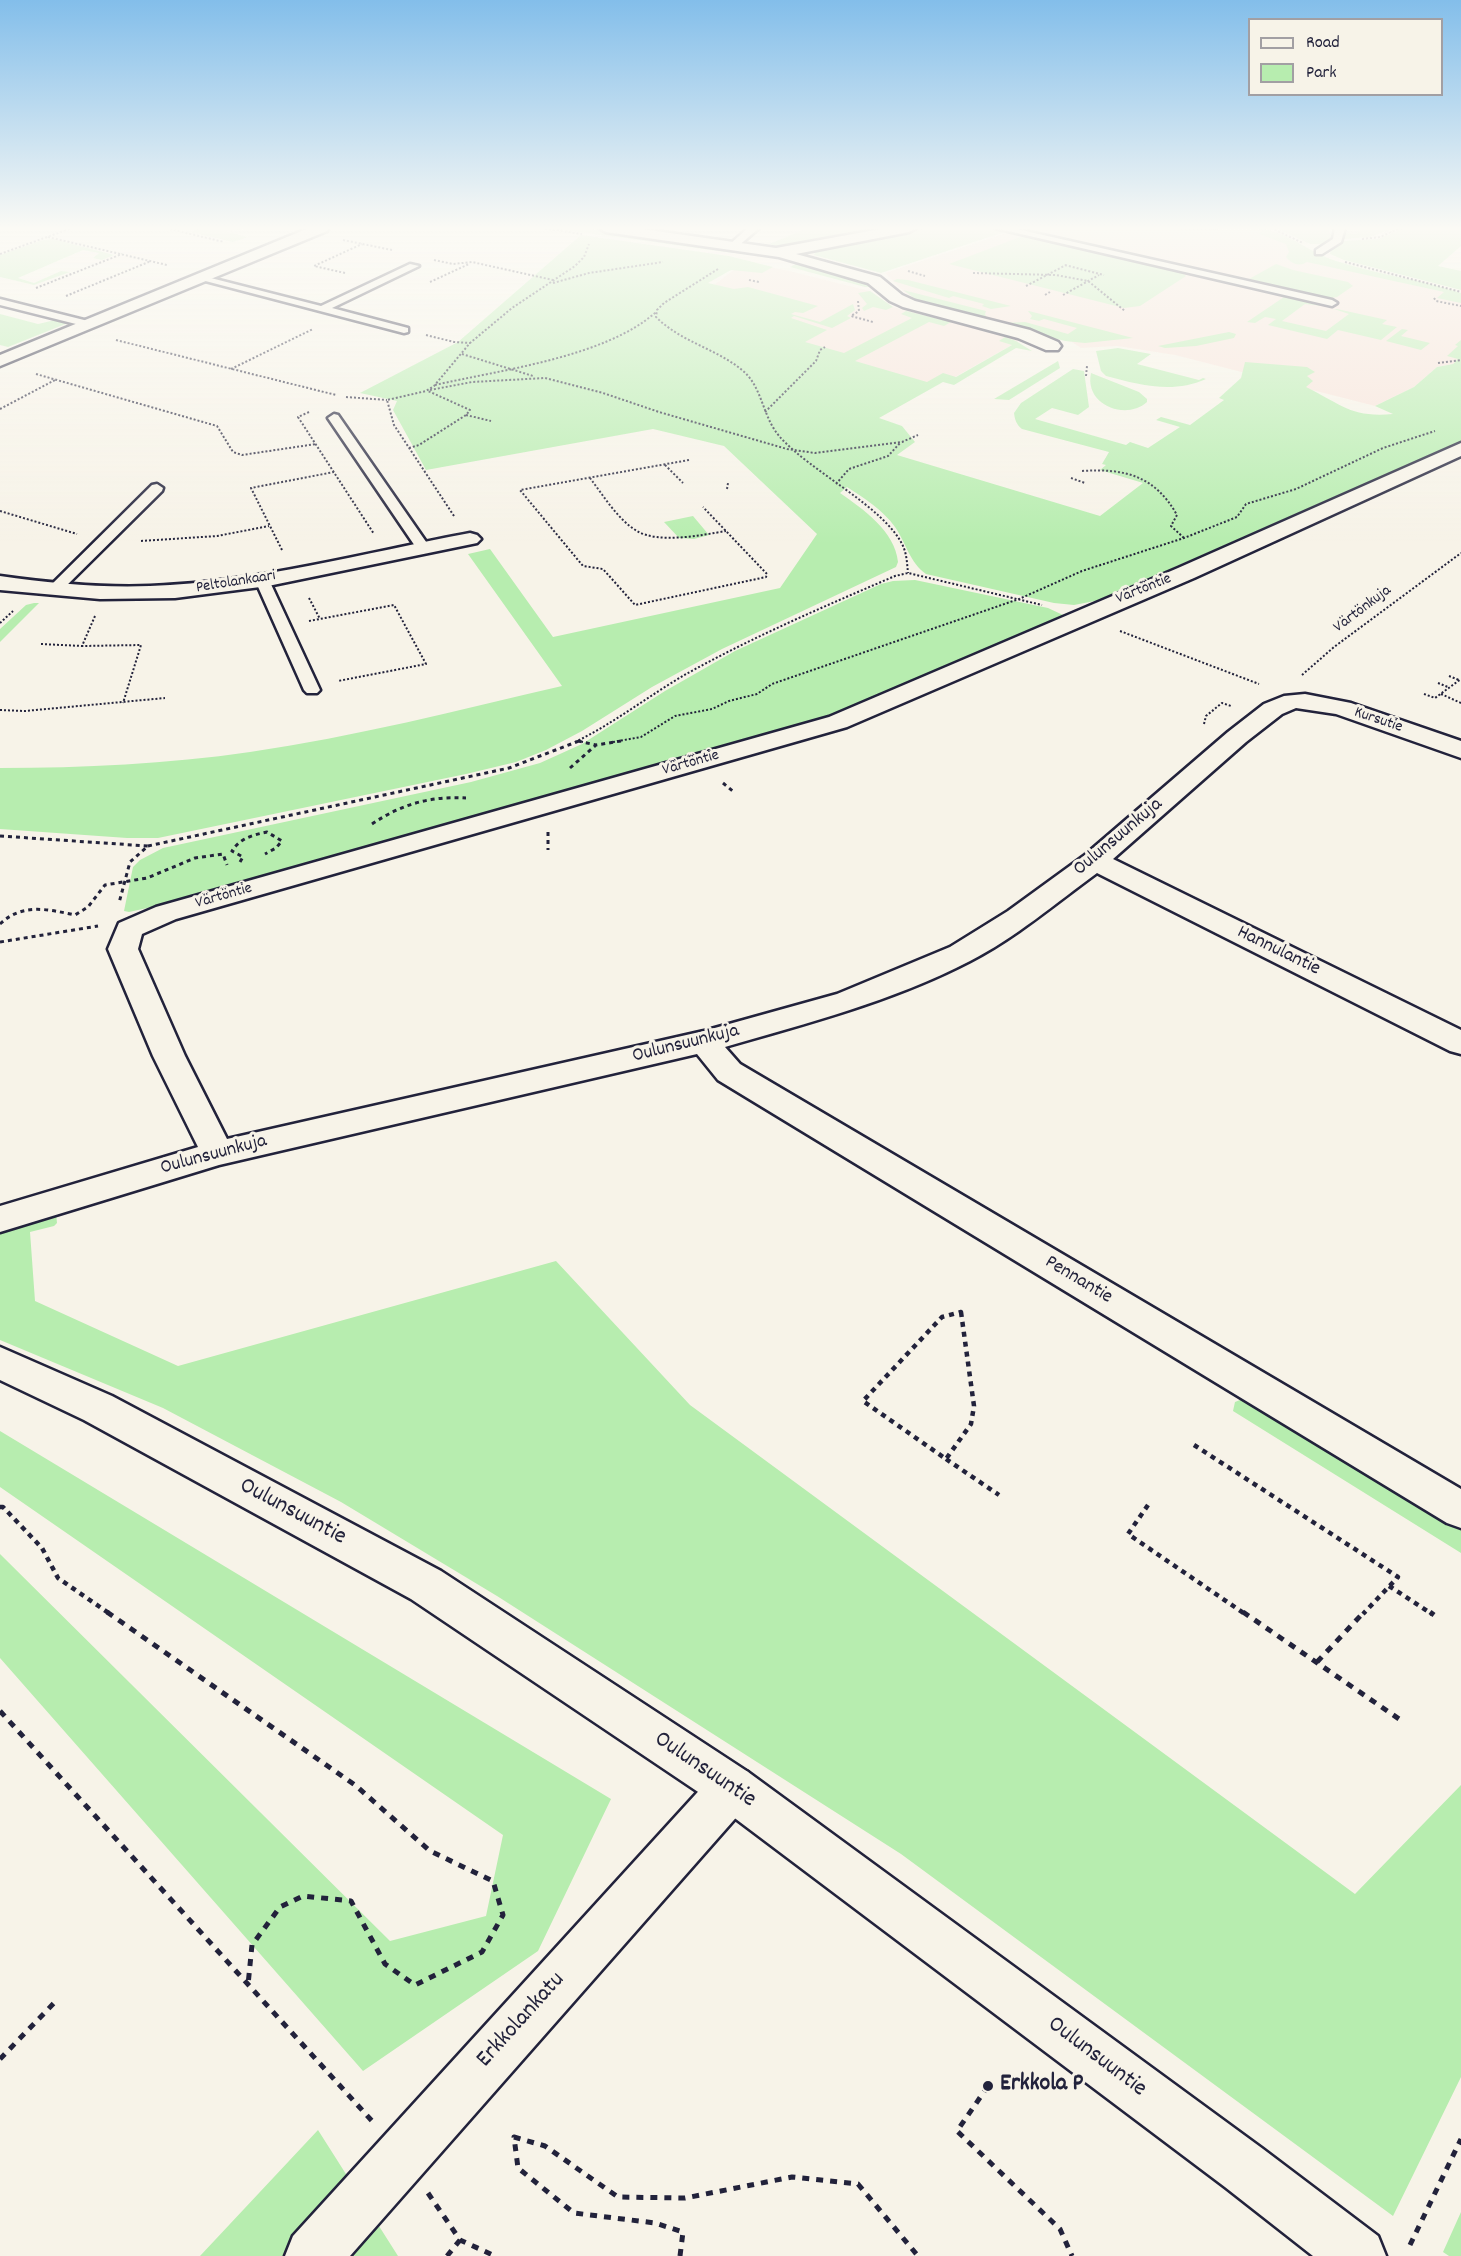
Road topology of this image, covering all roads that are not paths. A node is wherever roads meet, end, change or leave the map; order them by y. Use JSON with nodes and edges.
{"nodes":[{"id":1,"x":66,"y":333,"type":"edge"},
{"id":2,"x":1021,"y":333,"type":"edge"},
{"id":3,"x":1052,"y":346,"type":"dead end"},
{"id":4,"x":0,"y":361,"type":"edge"},
{"id":5,"x":334,"y":418,"type":"dead end"},
{"id":6,"x":1461,"y":449,"type":"edge"},
{"id":7,"x":157,"y":488,"type":"dead end"},
{"id":8,"x":470,"y":539,"type":"road end"},
{"id":9,"x":424,"y":549,"type":"junction"},
{"id":10,"x":262,"y":580,"type":"junction"},
{"id":11,"x":0,"y":583,"type":"edge"},
{"id":12,"x":54,"y":590,"type":"junction"},
{"id":13,"x":311,"y":688,"type":"road end"},
{"id":14,"x":1299,"y":701,"type":"joint"},
{"id":15,"x":1461,"y":721,"type":"edge"},
{"id":16,"x":1435,"y":741,"type":"junction"},
{"id":17,"x":1461,"y":750,"type":"edge"},
{"id":18,"x":1095,"y":861,"type":"junction"},
{"id":19,"x":704,"y":1042,"type":"junction"},
{"id":20,"x":1461,"y":1043,"type":"edge"},
{"id":21,"x":218,"y":1153,"type":"junction"},
{"id":22,"x":0,"y":1219,"type":"edge"},
{"id":23,"x":0,"y":1363,"type":"edge"},
{"id":24,"x":1461,"y":1510,"type":"edge"},
{"id":25,"x":732,"y":1788,"type":"junction"},
{"id":26,"x":313,"y":2256,"type":"edge"},
{"id":27,"x":1358,"y":2256,"type":"edge"}],
"edges":[{"from":1,"to":4,"type":"street"},
{"from":2,"to":3,"type":"street"},
{"from":5,"to":9,"type":"lane"},
{"from":6,"to":21,"type":"street","name":"Värtöntie"},
{"from":7,"to":12,"type":"lane"},
{"from":8,"to":9,"type":"street","name":"Peltolankaari"},
{"from":9,"to":10,"type":"street","name":"Peltolankaari"},
{"from":10,"to":12,"type":"street","name":"Peltolankaari"},
{"from":10,"to":13,"type":"lane"},
{"from":11,"to":12,"type":"street","name":"Peltolankaari"},
{"from":14,"to":16,"type":"street","name":"Kursutie"},
{"from":14,"to":18,"type":"street","name":"Oulunsuunkuja"},
{"from":15,"to":16,"type":"street"},
{"from":16,"to":17,"type":"street","name":"Kursutie"},
{"from":18,"to":19,"type":"street","name":"Oulunsuunkuja"},
{"from":18,"to":20,"type":"street","name":"Hannulantie"},
{"from":19,"to":21,"type":"street","name":"Oulunsuunkuja"},
{"from":19,"to":24,"type":"street","name":"Pennantie"},
{"from":21,"to":22,"type":"street","name":"Oulunsuunkuja"},
{"from":23,"to":25,"type":"street","name":"Oulunsuuntie"},
{"from":25,"to":26,"type":"street","name":"Erkkolankatu"},
{"from":25,"to":27,"type":"street","name":"Oulunsuuntie"}]}
